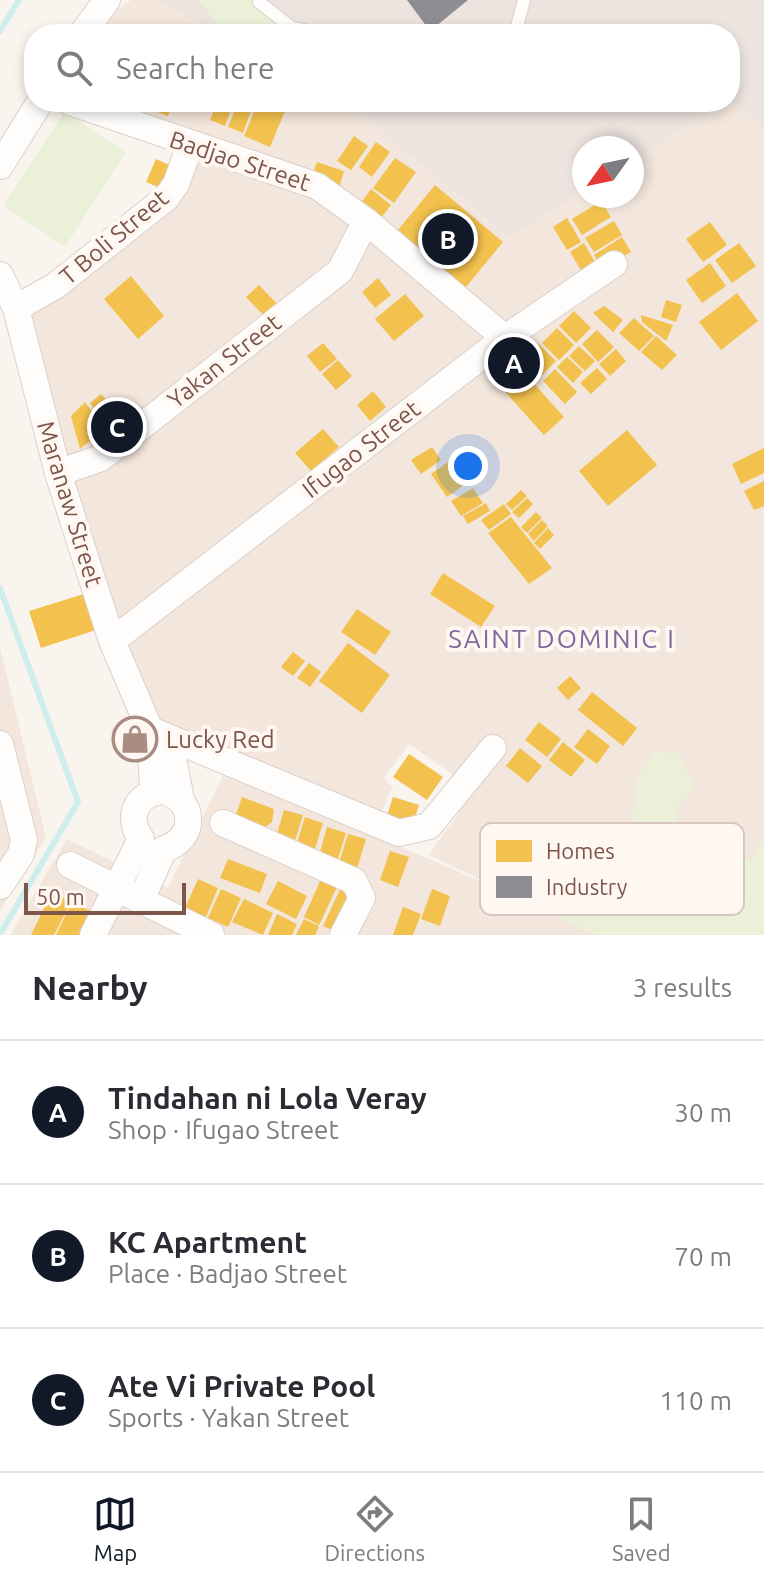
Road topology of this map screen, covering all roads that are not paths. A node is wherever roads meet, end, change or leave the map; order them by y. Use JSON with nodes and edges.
{"nodes":[{"id":1,"x":107,"y":0,"type":"edge"},
{"id":2,"x":524,"y":0,"type":"edge"},
{"id":3,"x":259,"y":2,"type":"dead end"},
{"id":4,"x":89,"y":24,"type":"edge"},
{"id":5,"x":287,"y":24,"type":"edge"},
{"id":6,"x":518,"y":24,"type":"edge"},
{"id":7,"x":34,"y":112,"type":"edge"},
{"id":8,"x":98,"y":112,"type":"edge"},
{"id":9,"x":190,"y":145,"type":"junction"},
{"id":10,"x":0,"y":166,"type":"edge"},
{"id":11,"x":366,"y":221,"type":"junction"},
{"id":12,"x":614,"y":264,"type":"dead end"},
{"id":13,"x":0,"y":275,"type":"edge"},
{"id":14,"x":16,"y":308,"type":"junction"},
{"id":15,"x":505,"y":338,"type":"junction"},
{"id":16,"x":58,"y":473,"type":"junction"},
{"id":17,"x":112,"y":641,"type":"junction"},
{"id":18,"x":150,"y":730,"type":"junction"},
{"id":19,"x":0,"y":744,"type":"edge"},
{"id":20,"x":493,"y":748,"type":"dead end"},
{"id":21,"x":4,"y":777,"type":"edge"},
{"id":22,"x":153,"y":791,"type":"junction"},
{"id":23,"x":181,"y":799,"type":"junction"},
{"id":24,"x":223,"y":823,"type":"dead end"},
{"id":25,"x":70,"y":865,"type":"dead end"},
{"id":26,"x":0,"y":886,"type":"edge"},
{"id":27,"x":130,"y":895,"type":"junction"},
{"id":28,"x":93,"y":935,"type":"edge"},
{"id":29,"x":211,"y":935,"type":"edge"},
{"id":30,"x":343,"y":935,"type":"edge"}],
"edges":[{"from":1,"to":4,"type":"street"},
{"from":2,"to":6,"type":"lane"},
{"from":3,"to":5,"type":"lane"},
{"from":7,"to":10,"type":"street"},
{"from":8,"to":9,"type":"street","name":"Badjao Street"},
{"from":9,"to":11,"type":"street","name":"Badjao Street"},
{"from":9,"to":14,"type":"street","name":"T Boli Street"},
{"from":11,"to":15,"type":"street","name":"Badjao Street"},
{"from":11,"to":16,"type":"street","name":"Yakan Street"},
{"from":12,"to":15,"type":"street","name":"Ifugao Street"},
{"from":13,"to":14,"type":"street","name":"Maranaw Street"},
{"from":14,"to":16,"type":"street","name":"Maranaw Street"},
{"from":15,"to":17,"type":"street","name":"Ifugao Street"},
{"from":16,"to":17,"type":"street","name":"Maranaw Street"},
{"from":17,"to":18,"type":"street","name":"Maranaw Street"},
{"from":18,"to":20,"type":"street"},
{"from":18,"to":22,"type":"street","name":"Maranaw Street"},
{"from":18,"to":23,"type":"street","name":"Maranaw Street"},
{"from":19,"to":21,"type":"street"},
{"from":21,"to":26,"type":"street"},
{"from":22,"to":23,"type":"street"},
{"from":22,"to":27,"type":"street"},
{"from":23,"to":27,"type":"street","name":"Maranaw Street"},
{"from":24,"to":30,"type":"street"},
{"from":25,"to":27,"type":"street"},
{"from":27,"to":28,"type":"street"},
{"from":27,"to":29,"type":"street"}]}
